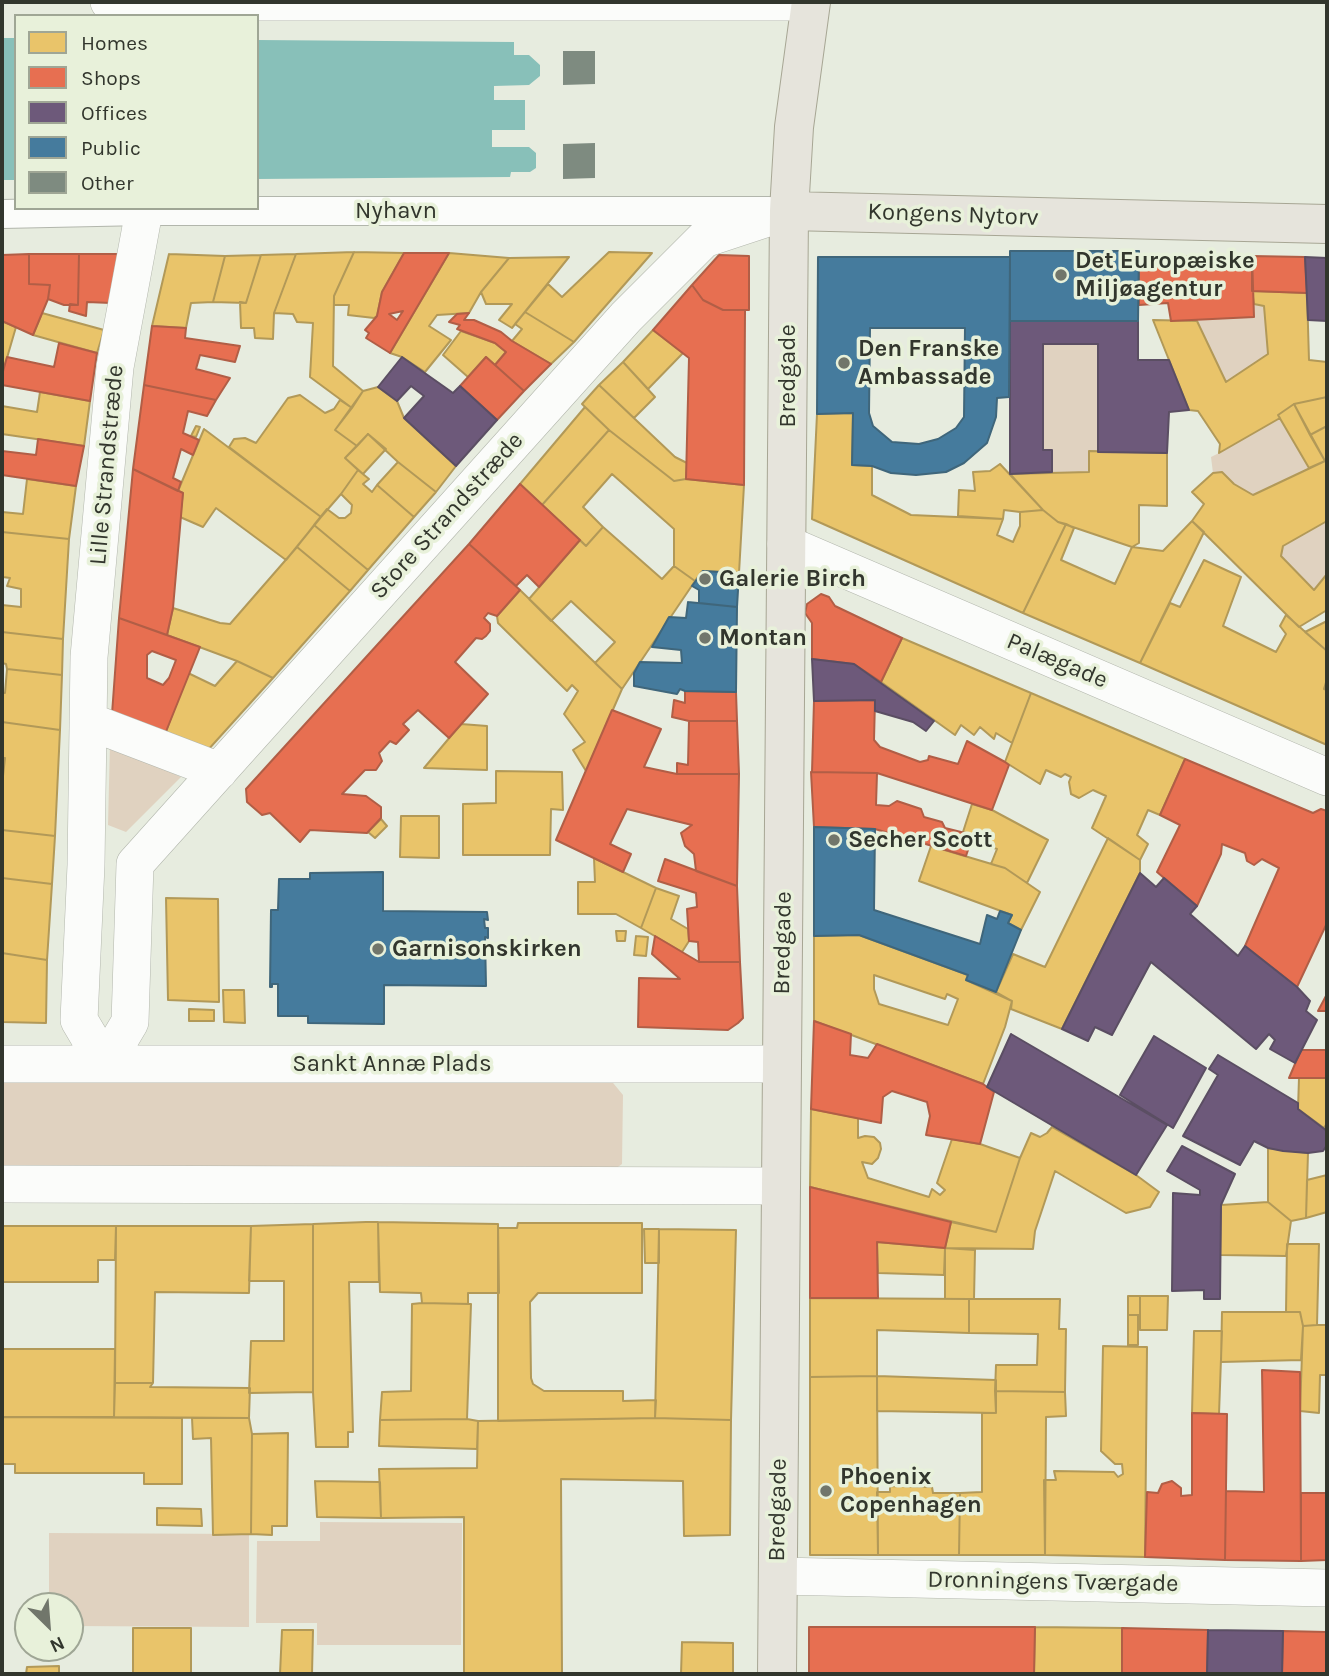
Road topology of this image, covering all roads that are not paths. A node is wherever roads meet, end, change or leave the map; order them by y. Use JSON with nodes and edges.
{"nodes":[{"id":1,"x":109,"y":2,"type":"edge"},
{"id":2,"x":121,"y":2,"type":"edge"},
{"id":3,"x":811,"y":2,"type":"edge"},
{"id":4,"x":144,"y":211,"type":"junction"},
{"id":5,"x":789,"y":211,"type":"junction"},
{"id":6,"x":2,"y":214,"type":"edge"},
{"id":7,"x":1327,"y":224,"type":"edge"},
{"id":8,"x":786,"y":544,"type":"junction"},
{"id":9,"x":89,"y":721,"type":"junction"},
{"id":10,"x":219,"y":771,"type":"junction"},
{"id":11,"x":1327,"y":777,"type":"edge"},
{"id":12,"x":135,"y":864,"type":"junction"},
{"id":13,"x":86,"y":865,"type":"junction"},
{"id":14,"x":2,"y":1064,"type":"edge"},
{"id":15,"x":105,"y":1064,"type":"junction"},
{"id":16,"x":782,"y":1064,"type":"junction"},
{"id":17,"x":2,"y":1184,"type":"edge"},
{"id":18,"x":781,"y":1186,"type":"junction"},
{"id":19,"x":778,"y":1576,"type":"junction"},
{"id":20,"x":1327,"y":1588,"type":"edge"},
{"id":21,"x":777,"y":1674,"type":"edge"}],
"edges":[{"from":1,"to":2,"type":"street"},
{"from":2,"to":3,"type":"street"},
{"from":3,"to":5,"type":"main road"},
{"from":4,"to":5,"type":"street","name":"Nyhavn"},
{"from":4,"to":6,"type":"street","name":"Nyhavn"},
{"from":4,"to":9,"type":"street","name":"Lille Strandstræde"},
{"from":5,"to":7,"type":"main road","name":"Kongens Nytorv"},
{"from":5,"to":8,"type":"main road","name":"Bredgade"},
{"from":5,"to":10,"type":"street","name":"Store Strandstræde"},
{"from":8,"to":11,"type":"street","name":"Palægade"},
{"from":8,"to":16,"type":"main road","name":"Bredgade"},
{"from":9,"to":10,"type":"street"},
{"from":9,"to":13,"type":"street","name":"Lille Strandstræde"},
{"from":10,"to":12,"type":"street","name":"Store Strandstræde"},
{"from":12,"to":13,"type":"street"},
{"from":12,"to":15,"type":"street"},
{"from":13,"to":15,"type":"street","name":"Lille Strandstræde"},
{"from":14,"to":15,"type":"street","name":"Sankt Annæ Plads"},
{"from":15,"to":16,"type":"street","name":"Sankt Annæ Plads"},
{"from":16,"to":18,"type":"main road","name":"Bredgade"},
{"from":17,"to":18,"type":"street"},
{"from":18,"to":19,"type":"main road","name":"Bredgade"},
{"from":19,"to":20,"type":"street","name":"Dronningens Tværgade"},
{"from":19,"to":21,"type":"main road","name":"Bredgade"}]}
